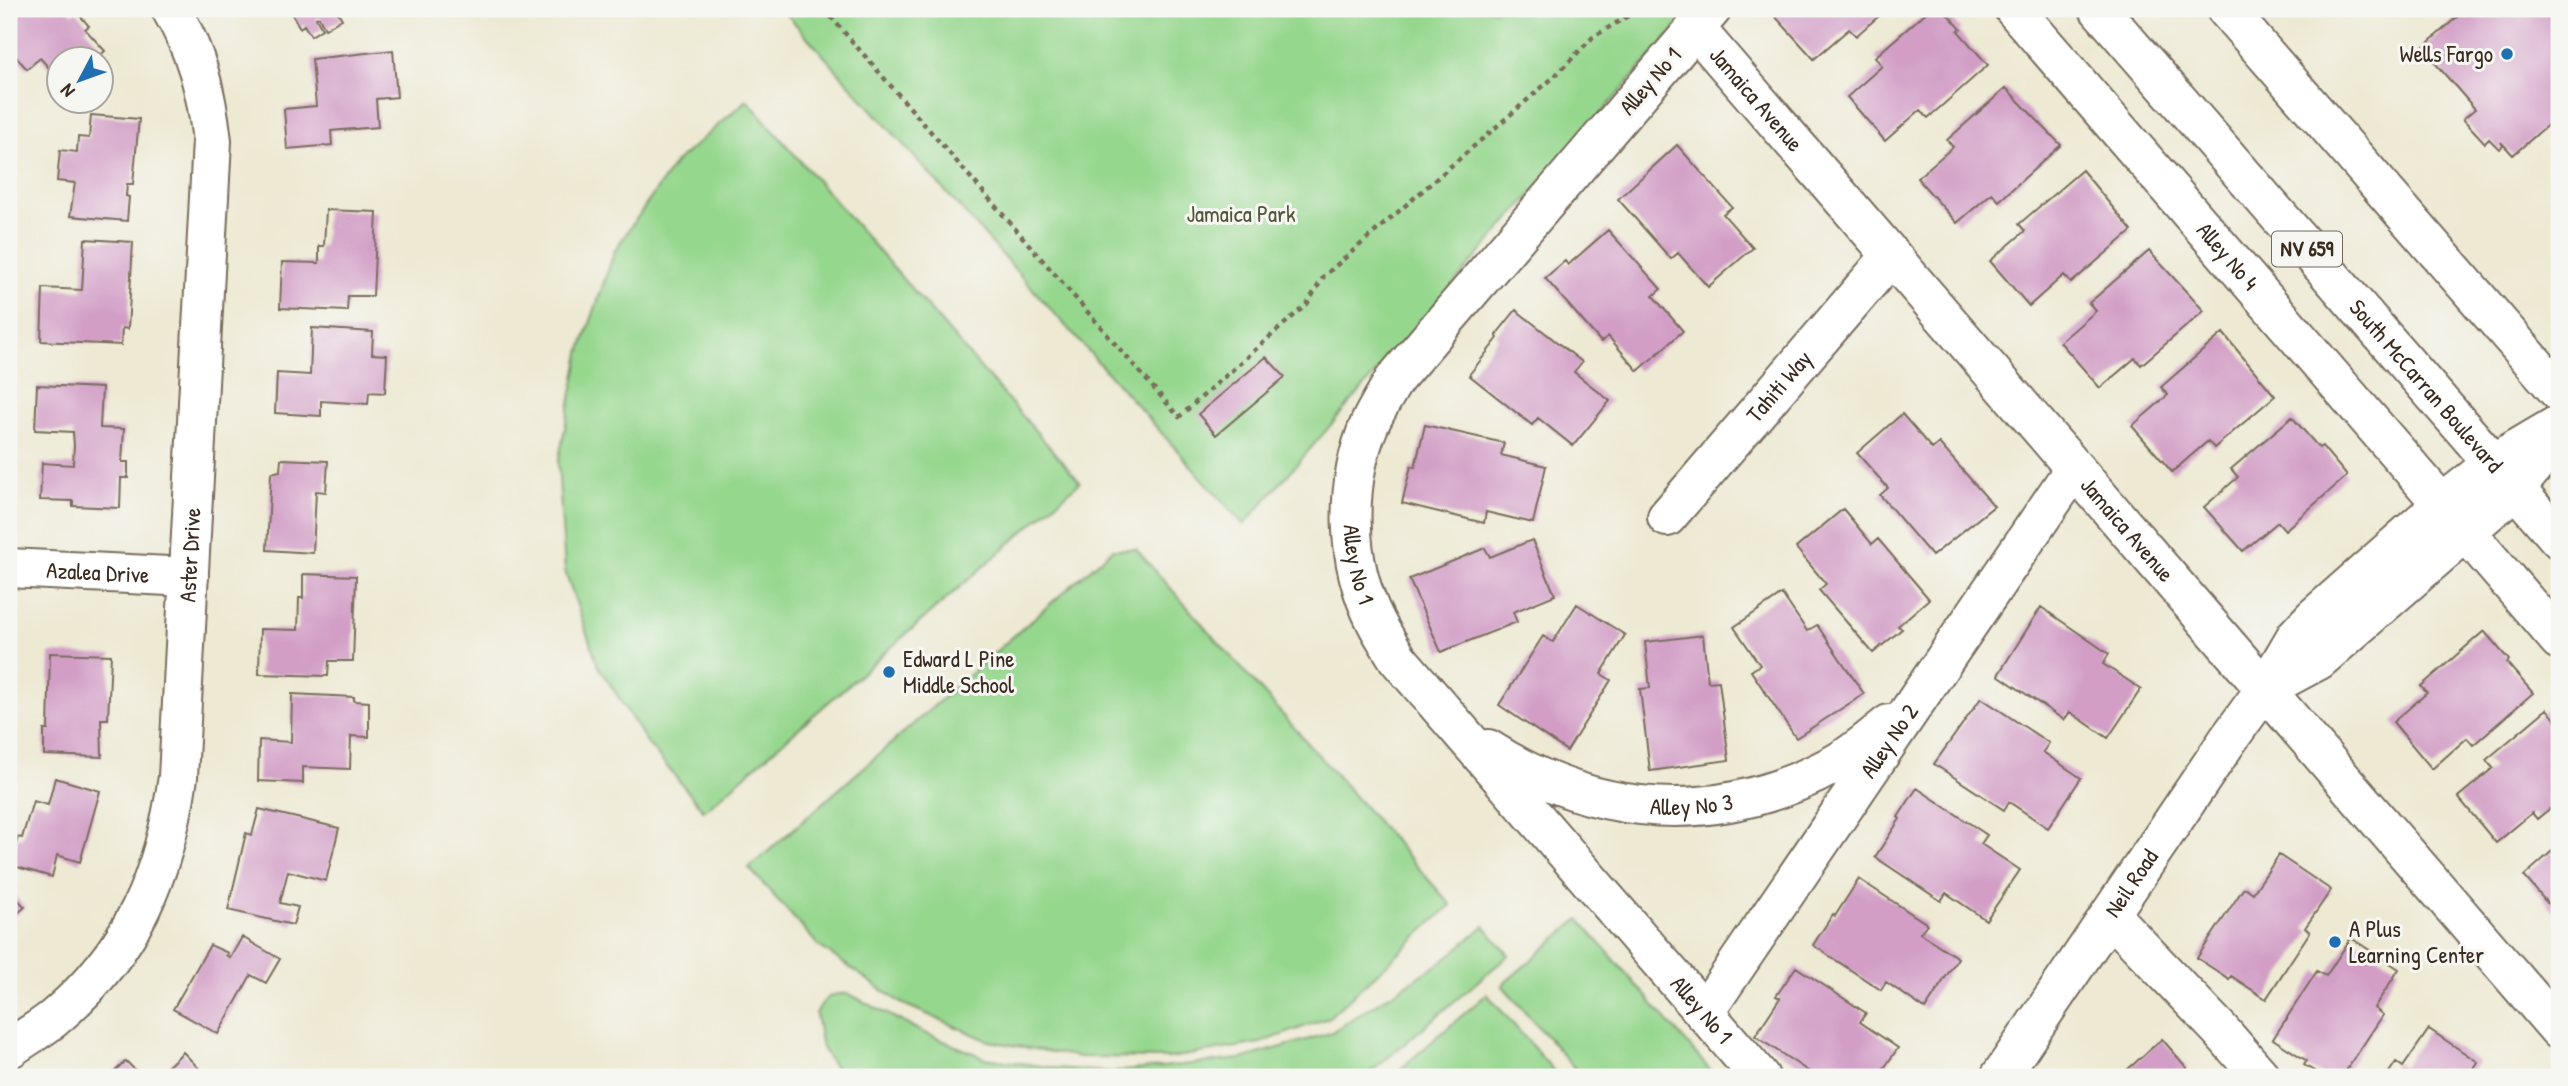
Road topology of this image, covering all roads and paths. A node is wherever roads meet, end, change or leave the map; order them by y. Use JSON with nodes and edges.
{"nodes":[{"id":1,"x":171,"y":9,"type":"edge"},
{"id":2,"x":824,"y":9,"type":"edge"},
{"id":3,"x":2014,"y":9,"type":"edge"},
{"id":4,"x":2099,"y":9,"type":"edge"},
{"id":5,"x":2226,"y":9,"type":"edge"},
{"id":6,"x":1628,"y":16,"type":"dead end"},
{"id":7,"x":1704,"y":19,"type":"edge"},
{"id":8,"x":1891,"y":256,"type":"junction"},
{"id":9,"x":2559,"y":392,"type":"edge"},
{"id":10,"x":2559,"y":424,"type":"edge"},
{"id":11,"x":2559,"y":436,"type":"edge"},
{"id":12,"x":2074,"y":469,"type":"junction"},
{"id":13,"x":2504,"y":476,"type":"junction"},
{"id":14,"x":1667,"y":517,"type":"dead end"},
{"id":15,"x":2454,"y":518,"type":"junction"},
{"id":16,"x":2559,"y":539,"type":"edge"},
{"id":17,"x":9,"y":568,"type":"edge"},
{"id":18,"x":189,"y":576,"type":"junction"},
{"id":19,"x":2559,"y":640,"type":"edge"},
{"id":20,"x":1938,"y":670,"type":"junction"},
{"id":21,"x":2265,"y":689,"type":"junction"},
{"id":22,"x":1432,"y":699,"type":"junction"},
{"id":23,"x":2110,"y":915,"type":"junction"},
{"id":24,"x":1704,"y":1013,"type":"junction"},
{"id":25,"x":2559,"y":1031,"type":"edge"},
{"id":26,"x":9,"y":1049,"type":"edge"},
{"id":27,"x":1760,"y":1077,"type":"edge"},
{"id":28,"x":2000,"y":1077,"type":"edge"},
{"id":29,"x":2261,"y":1077,"type":"edge"}],
"edges":[{"from":1,"to":18,"type":"street","name":"Aster Drive"},
{"from":2,"to":6,"type":"path"},
{"from":3,"to":15,"type":"street","name":"Alley No 4"},
{"from":4,"to":13,"type":"street","name":"South McCarran Boulevard","number":"NV 659"},
{"from":5,"to":9,"type":"street"},
{"from":7,"to":8,"type":"street","name":"Jamaica Avenue"},
{"from":7,"to":22,"type":"street","name":"Alley No 1"},
{"from":8,"to":12,"type":"street","name":"Jamaica Avenue"},
{"from":8,"to":14,"type":"street","name":"Tahiti Way"},
{"from":10,"to":13,"type":"street","name":"Neil Road"},
{"from":11,"to":13,"type":"street","name":"Neil Road"},
{"from":12,"to":20,"type":"street","name":"Alley No 2"},
{"from":12,"to":21,"type":"street","name":"Jamaica Avenue"},
{"from":13,"to":15,"type":"street","name":"Neil Road"},
{"from":13,"to":16,"type":"street","name":"South McCarran Boulevard","number":"NV 659"},
{"from":15,"to":19,"type":"street","name":"Alley No 4"},
{"from":15,"to":21,"type":"street","name":"Neil Road"},
{"from":17,"to":18,"type":"street","name":"Azalea Drive"},
{"from":18,"to":26,"type":"street","name":"Aster Drive"},
{"from":20,"to":22,"type":"street","name":"Alley No 3"},
{"from":20,"to":24,"type":"street","name":"Alley No 2"},
{"from":21,"to":23,"type":"street","name":"Neil Road"},
{"from":21,"to":25,"type":"street","name":"Jamaica Avenue"},
{"from":22,"to":24,"type":"street","name":"Alley No 1"},
{"from":23,"to":28,"type":"street","name":"Neil Road"},
{"from":23,"to":29,"type":"street"},
{"from":24,"to":27,"type":"street","name":"Alley No 1"}]}
